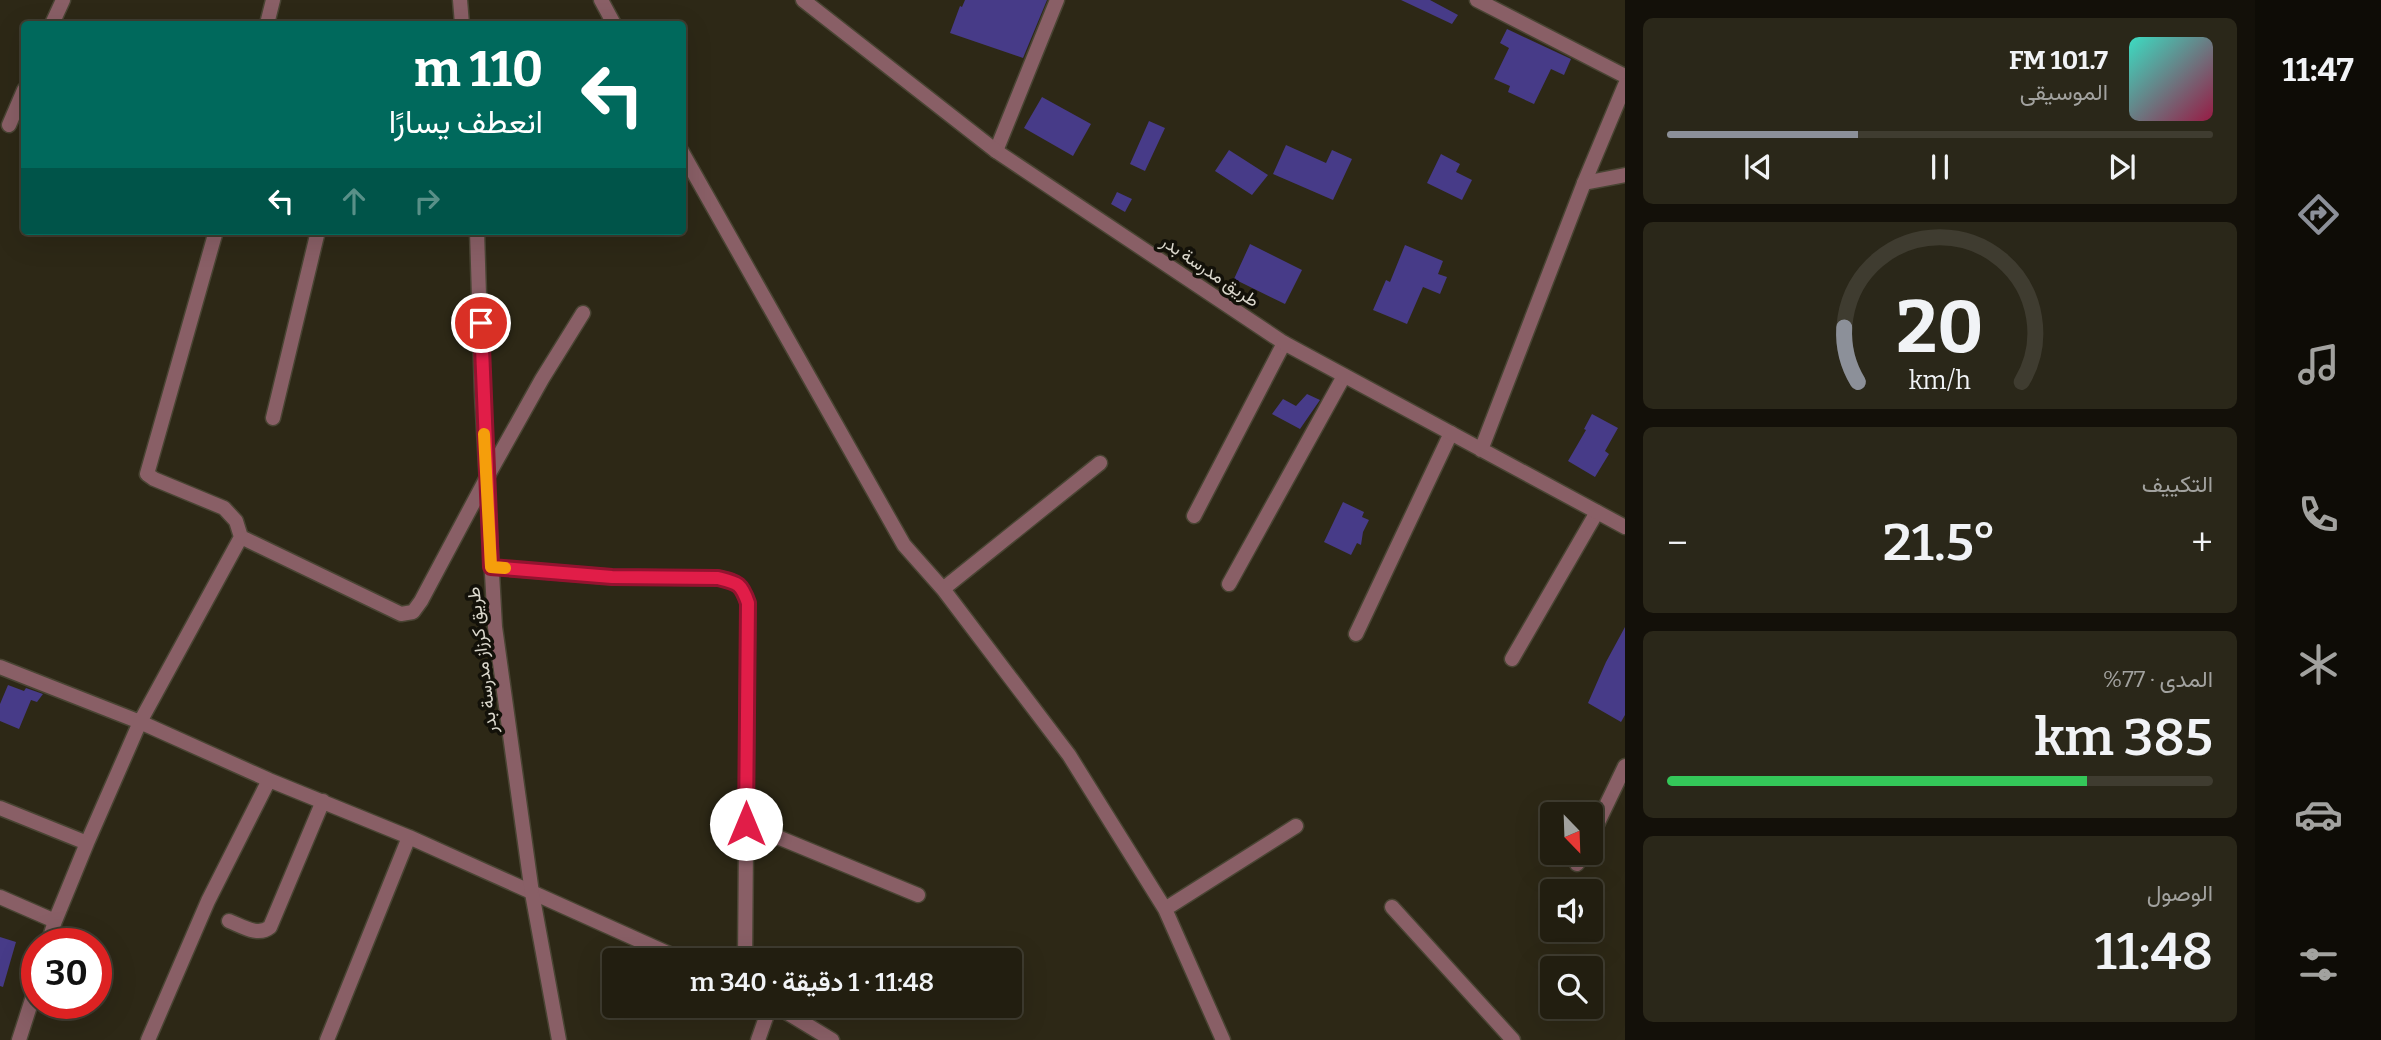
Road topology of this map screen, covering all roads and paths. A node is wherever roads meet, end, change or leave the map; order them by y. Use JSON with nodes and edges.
{"nodes":[{"id":1,"x":62,"y":0,"type":"edge"},
{"id":2,"x":273,"y":0,"type":"edge"},
{"id":3,"x":460,"y":0,"type":"edge"},
{"id":4,"x":601,"y":0,"type":"edge"},
{"id":5,"x":803,"y":0,"type":"edge"},
{"id":6,"x":1057,"y":0,"type":"edge"},
{"id":7,"x":1477,"y":0,"type":"edge"},
{"id":8,"x":53,"y":21,"type":"edge"},
{"id":9,"x":268,"y":21,"type":"edge"},
{"id":10,"x":463,"y":21,"type":"edge"},
{"id":11,"x":612,"y":21,"type":"edge"},
{"id":12,"x":1625,"y":76,"type":"edge"},
{"id":13,"x":1625,"y":85,"type":"edge"},
{"id":14,"x":21,"y":97,"type":"edge"},
{"id":15,"x":9,"y":125,"type":"dead end"},
{"id":16,"x":996,"y":151,"type":"junction"},
{"id":17,"x":686,"y":159,"type":"edge"},
{"id":18,"x":1625,"y":175,"type":"edge"},
{"id":19,"x":1584,"y":183,"type":"junction"},
{"id":20,"x":215,"y":235,"type":"edge"},
{"id":21,"x":317,"y":235,"type":"edge"},
{"id":22,"x":477,"y":235,"type":"edge"},
{"id":23,"x":583,"y":313,"type":"dead end"},
{"id":24,"x":1284,"y":343,"type":"junction"},
{"id":25,"x":1345,"y":376,"type":"junction"},
{"id":26,"x":273,"y":418,"type":"dead end"},
{"id":27,"x":1451,"y":433,"type":"junction"},
{"id":28,"x":1481,"y":450,"type":"junction"},
{"id":29,"x":1100,"y":463,"type":"dead end"},
{"id":30,"x":486,"y":479,"type":"junction"},
{"id":31,"x":1597,"y":512,"type":"junction"},
{"id":32,"x":1194,"y":516,"type":"dead end"},
{"id":33,"x":1625,"y":527,"type":"edge"},
{"id":34,"x":241,"y":537,"type":"junction"},
{"id":35,"x":491,"y":567,"type":"junction"},
{"id":36,"x":1228,"y":584,"type":"dead end"},
{"id":37,"x":943,"y":589,"type":"junction"},
{"id":38,"x":1356,"y":634,"type":"dead end"},
{"id":39,"x":1512,"y":660,"type":"dead end"},
{"id":40,"x":0,"y":667,"type":"edge"},
{"id":41,"x":140,"y":722,"type":"junction"},
{"id":42,"x":1625,"y":766,"type":"edge"},
{"id":43,"x":269,"y":780,"type":"junction"},
{"id":44,"x":323,"y":801,"type":"junction"},
{"id":45,"x":0,"y":808,"type":"edge"},
{"id":46,"x":1603,"y":812,"type":"edge"},
{"id":47,"x":746,"y":824,"type":"junction"},
{"id":48,"x":1296,"y":826,"type":"dead end"},
{"id":49,"x":409,"y":837,"type":"junction"},
{"id":50,"x":87,"y":843,"type":"junction"},
{"id":51,"x":532,"y":893,"type":"junction"},
{"id":52,"x":918,"y":895,"type":"dead end"},
{"id":53,"x":0,"y":897,"type":"edge"},
{"id":54,"x":1392,"y":907,"type":"dead end"},
{"id":55,"x":1165,"y":909,"type":"junction"},
{"id":56,"x":55,"y":921,"type":"junction"},
{"id":57,"x":229,"y":921,"type":"dead end"},
{"id":58,"x":53,"y":928,"type":"edge"},
{"id":59,"x":656,"y":948,"type":"edge"},
{"id":60,"x":745,"y":948,"type":"edge"},
{"id":61,"x":766,"y":1018,"type":"edge"},
{"id":62,"x":796,"y":1018,"type":"edge"},
{"id":63,"x":26,"y":1019,"type":"edge"},
{"id":64,"x":19,"y":1040,"type":"edge"},
{"id":65,"x":148,"y":1040,"type":"edge"},
{"id":66,"x":327,"y":1040,"type":"edge"},
{"id":67,"x":559,"y":1040,"type":"edge"},
{"id":68,"x":758,"y":1040,"type":"edge"},
{"id":69,"x":832,"y":1040,"type":"edge"},
{"id":70,"x":1223,"y":1040,"type":"edge"},
{"id":71,"x":1513,"y":1040,"type":"edge"}],
"edges":[{"from":1,"to":8,"type":"street"},
{"from":2,"to":9,"type":"street"},
{"from":3,"to":10,"type":"street"},
{"from":4,"to":11,"type":"street"},
{"from":5,"to":16,"type":"street","name":"طريق مدرسة بدر"},
{"from":6,"to":16,"type":"street"},
{"from":7,"to":12,"type":"street"},
{"from":13,"to":19,"type":"street"},
{"from":14,"to":15,"type":"street"},
{"from":16,"to":24,"type":"street","name":"طريق مدرسة بدر"},
{"from":17,"to":37,"type":"street"},
{"from":18,"to":19,"type":"street"},
{"from":19,"to":28,"type":"street"},
{"from":20,"to":34,"type":"street"},
{"from":21,"to":26,"type":"street"},
{"from":22,"to":30,"type":"street","name":"طريق كرزاز مدرسة بدر"},
{"from":23,"to":30,"type":"street"},
{"from":24,"to":25,"type":"street","name":"طريق مدرسة بدر"},
{"from":24,"to":32,"type":"street"},
{"from":25,"to":27,"type":"street","name":"طريق مدرسة بدر"},
{"from":25,"to":36,"type":"street"},
{"from":27,"to":28,"type":"street","name":"طريق مدرسة بدر"},
{"from":27,"to":38,"type":"street"},
{"from":28,"to":31,"type":"street","name":"طريق مدرسة بدر"},
{"from":29,"to":37,"type":"street"},
{"from":30,"to":34,"type":"street"},
{"from":30,"to":35,"type":"street","name":"طريق كرزاز مدرسة بدر"},
{"from":31,"to":33,"type":"street","name":"طريق مدرسة بدر"},
{"from":31,"to":39,"type":"street"},
{"from":34,"to":41,"type":"street"},
{"from":35,"to":47,"type":"street"},
{"from":35,"to":51,"type":"street","name":"طريق كرزاز مدرسة بدر"},
{"from":37,"to":55,"type":"street"},
{"from":40,"to":41,"type":"street"},
{"from":41,"to":43,"type":"street"},
{"from":41,"to":50,"type":"street"},
{"from":42,"to":46,"type":"street"},
{"from":43,"to":44,"type":"street"},
{"from":43,"to":65,"type":"street"},
{"from":44,"to":49,"type":"street"},
{"from":44,"to":57,"type":"street"},
{"from":45,"to":50,"type":"street"},
{"from":47,"to":52,"type":"street"},
{"from":47,"to":60,"type":"street"},
{"from":48,"to":55,"type":"street"},
{"from":49,"to":51,"type":"street"},
{"from":49,"to":66,"type":"street"},
{"from":50,"to":56,"type":"street"},
{"from":51,"to":59,"type":"street"},
{"from":51,"to":67,"type":"street","name":"طريق كرزاز مدرسة بدر"},
{"from":53,"to":56,"type":"street"},
{"from":54,"to":71,"type":"street"},
{"from":55,"to":70,"type":"street"},
{"from":56,"to":58,"type":"street"},
{"from":61,"to":68,"type":"street"},
{"from":62,"to":69,"type":"street"},
{"from":63,"to":64,"type":"street"}]}
